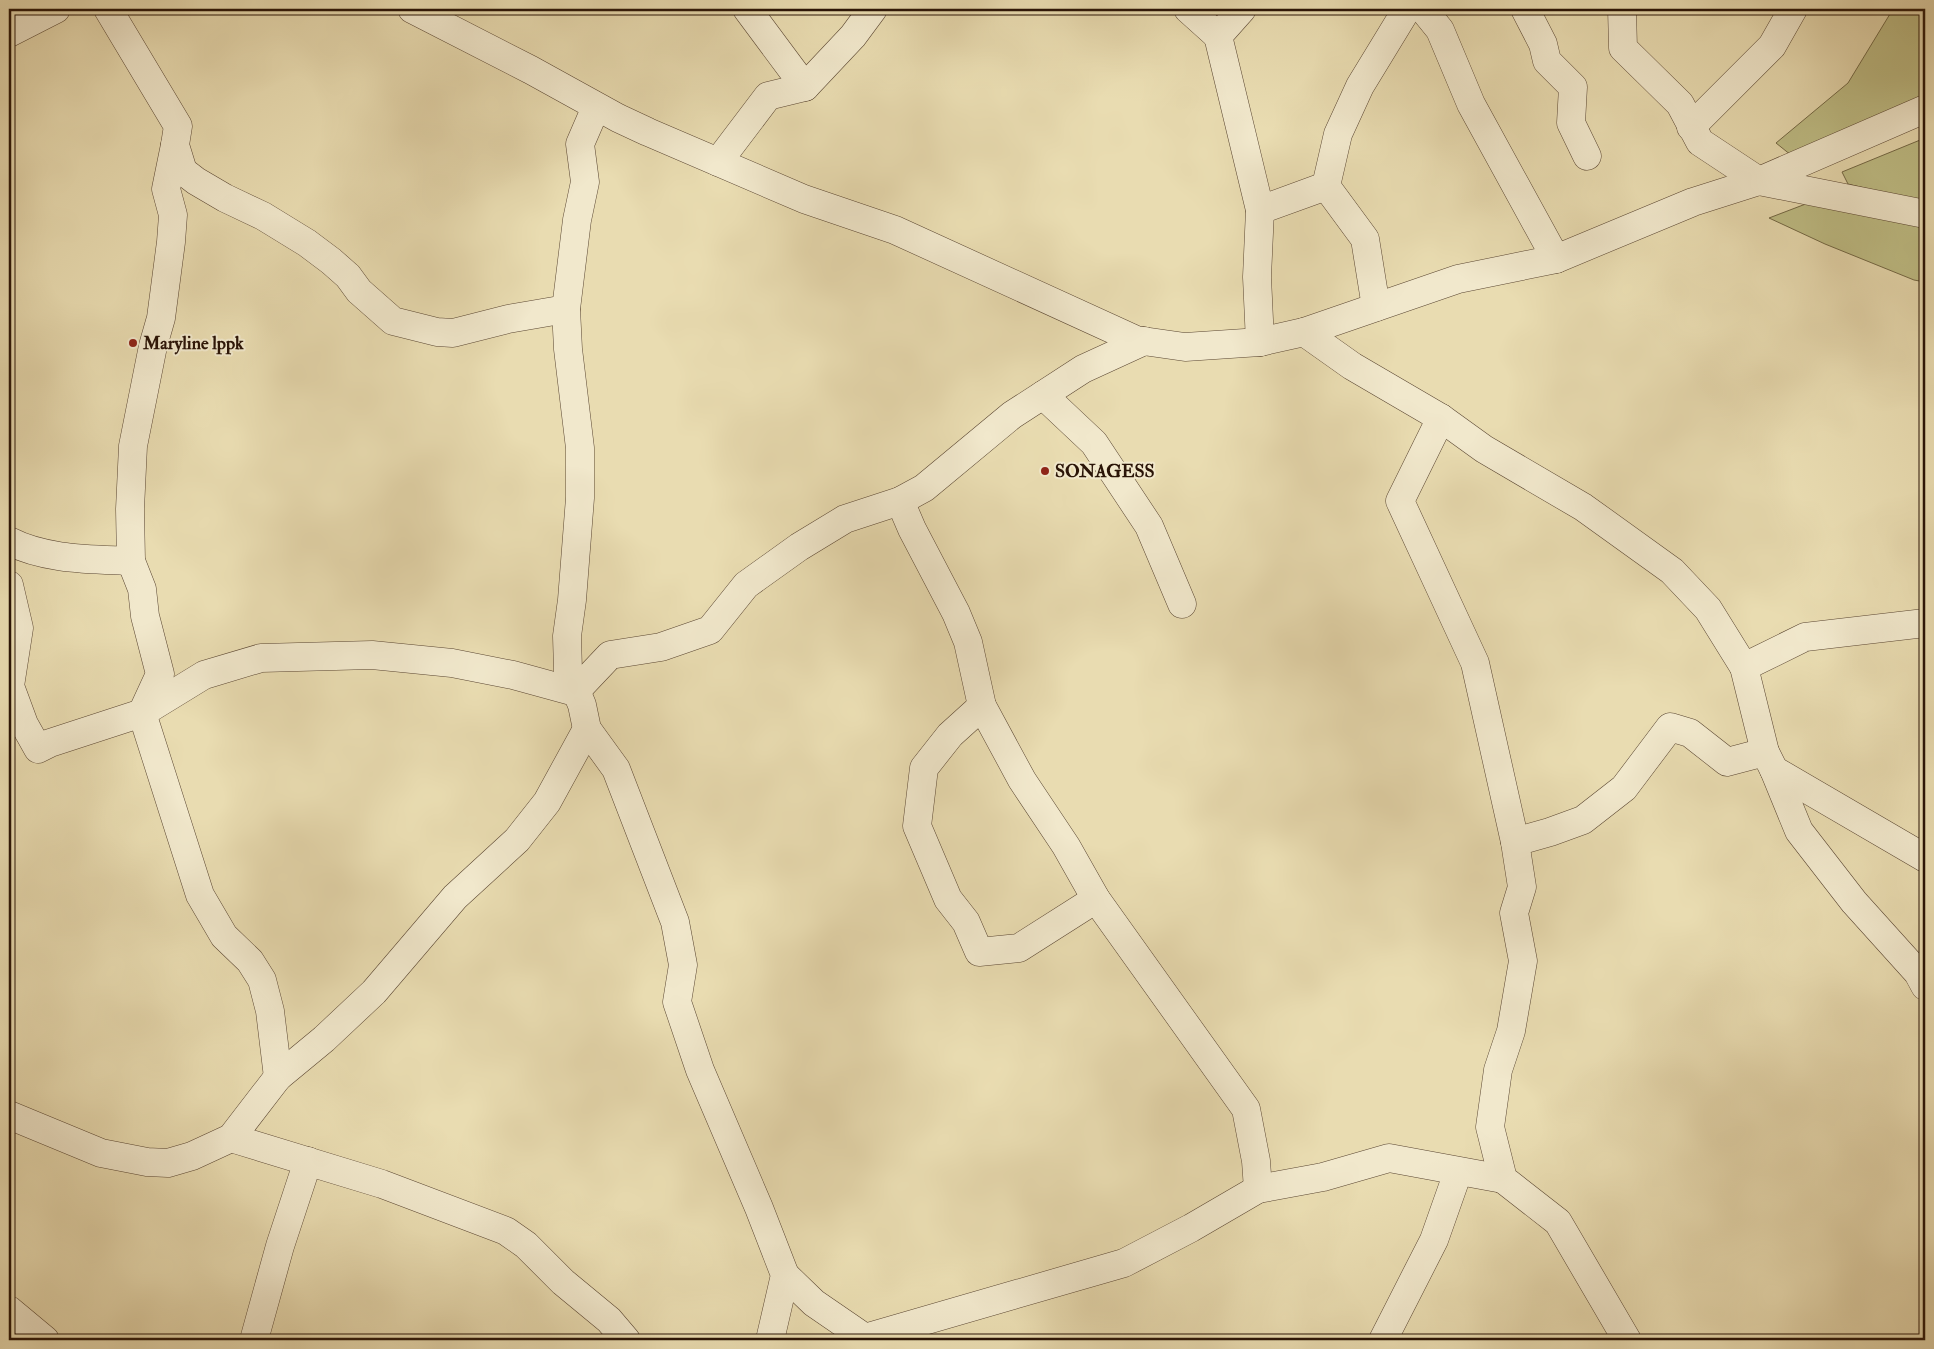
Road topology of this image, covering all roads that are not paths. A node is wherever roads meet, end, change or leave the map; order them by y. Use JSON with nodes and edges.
{"nodes":[{"id":1,"x":56,"y":9,"type":"edge"},
{"id":2,"x":108,"y":9,"type":"edge"},
{"id":3,"x":412,"y":9,"type":"edge"},
{"id":4,"x":747,"y":9,"type":"edge"},
{"id":5,"x":873,"y":9,"type":"edge"},
{"id":6,"x":1188,"y":9,"type":"edge"},
{"id":7,"x":1242,"y":9,"type":"edge"},
{"id":8,"x":1407,"y":9,"type":"edge"},
{"id":9,"x":1423,"y":9,"type":"edge"},
{"id":10,"x":1525,"y":9,"type":"edge"},
{"id":11,"x":1622,"y":9,"type":"edge"},
{"id":12,"x":1793,"y":9,"type":"edge"},
{"id":13,"x":9,"y":33,"type":"edge"},
{"id":14,"x":1218,"y":36,"type":"junction"},
{"id":15,"x":805,"y":87,"type":"junction"},
{"id":16,"x":596,"y":107,"type":"junction"},
{"id":17,"x":1925,"y":109,"type":"edge"},
{"id":18,"x":1691,"y":127,"type":"junction"},
{"id":19,"x":174,"y":145,"type":"junction"},
{"id":20,"x":1587,"y":156,"type":"dead end"},
{"id":21,"x":718,"y":162,"type":"junction"},
{"id":22,"x":1759,"y":180,"type":"junction"},
{"id":23,"x":1326,"y":186,"type":"junction"},
{"id":24,"x":1260,"y":210,"type":"junction"},
{"id":25,"x":1925,"y":214,"type":"edge"},
{"id":26,"x":1556,"y":259,"type":"junction"},
{"id":27,"x":1376,"y":307,"type":"junction"},
{"id":28,"x":566,"y":309,"type":"junction"},
{"id":29,"x":1304,"y":332,"type":"junction"},
{"id":30,"x":1144,"y":341,"type":"junction"},
{"id":31,"x":1260,"y":342,"type":"junction"},
{"id":32,"x":1043,"y":395,"type":"junction"},
{"id":33,"x":1441,"y":418,"type":"junction"},
{"id":34,"x":900,"y":501,"type":"junction"},
{"id":35,"x":9,"y":541,"type":"edge"},
{"id":36,"x":131,"y":561,"type":"junction"},
{"id":37,"x":9,"y":585,"type":"edge"},
{"id":38,"x":1182,"y":604,"type":"dead end"},
{"id":39,"x":1925,"y":623,"type":"edge"},
{"id":40,"x":1744,"y":667,"type":"junction"},
{"id":41,"x":575,"y":692,"type":"junction"},
{"id":42,"x":982,"y":706,"type":"junction"},
{"id":43,"x":142,"y":713,"type":"junction"},
{"id":44,"x":587,"y":728,"type":"junction"},
{"id":45,"x":1770,"y":761,"type":"junction"},
{"id":46,"x":1515,"y":842,"type":"junction"},
{"id":47,"x":1925,"y":858,"type":"edge"},
{"id":48,"x":1096,"y":899,"type":"junction"},
{"id":49,"x":1925,"y":986,"type":"edge"},
{"id":50,"x":278,"y":1077,"type":"junction"},
{"id":51,"x":9,"y":1115,"type":"edge"},
{"id":52,"x":231,"y":1138,"type":"junction"},
{"id":53,"x":308,"y":1161,"type":"junction"},
{"id":54,"x":1458,"y":1172,"type":"junction"},
{"id":55,"x":1503,"y":1179,"type":"junction"},
{"id":56,"x":1258,"y":1189,"type":"junction"},
{"id":57,"x":786,"y":1275,"type":"junction"},
{"id":58,"x":9,"y":1310,"type":"edge"},
{"id":59,"x":861,"y":1339,"type":"edge"},
{"id":60,"x":45,"y":1340,"type":"edge"},
{"id":61,"x":254,"y":1340,"type":"edge"},
{"id":62,"x":626,"y":1340,"type":"edge"},
{"id":63,"x":770,"y":1340,"type":"edge"},
{"id":64,"x":1383,"y":1340,"type":"edge"},
{"id":65,"x":1628,"y":1340,"type":"edge"}],
"edges":[{"from":1,"to":13,"type":"street"},
{"from":2,"to":19,"type":"street"},
{"from":3,"to":16,"type":"street"},
{"from":4,"to":15,"type":"street"},
{"from":5,"to":15,"type":"street"},
{"from":6,"to":14,"type":"street"},
{"from":7,"to":14,"type":"street"},
{"from":8,"to":23,"type":"street"},
{"from":9,"to":26,"type":"street"},
{"from":10,"to":20,"type":"street"},
{"from":11,"to":18,"type":"street"},
{"from":12,"to":18,"type":"street"},
{"from":14,"to":24,"type":"street"},
{"from":15,"to":21,"type":"street"},
{"from":16,"to":21,"type":"street"},
{"from":16,"to":28,"type":"street"},
{"from":17,"to":22,"type":"street"},
{"from":18,"to":22,"type":"street"},
{"from":19,"to":28,"type":"street"},
{"from":19,"to":36,"type":"street"},
{"from":21,"to":30,"type":"street"},
{"from":22,"to":25,"type":"street"},
{"from":22,"to":26,"type":"street"},
{"from":23,"to":24,"type":"street"},
{"from":23,"to":27,"type":"street"},
{"from":24,"to":31,"type":"street"},
{"from":26,"to":27,"type":"street"},
{"from":27,"to":29,"type":"street"},
{"from":28,"to":41,"type":"street"},
{"from":29,"to":31,"type":"street"},
{"from":29,"to":33,"type":"street"},
{"from":30,"to":31,"type":"street"},
{"from":30,"to":32,"type":"street"},
{"from":32,"to":34,"type":"street"},
{"from":32,"to":38,"type":"street"},
{"from":33,"to":40,"type":"street"},
{"from":33,"to":46,"type":"street"},
{"from":34,"to":41,"type":"street"},
{"from":34,"to":42,"type":"street"},
{"from":35,"to":36,"type":"street"},
{"from":36,"to":43,"type":"street"},
{"from":37,"to":43,"type":"street"},
{"from":39,"to":40,"type":"street"},
{"from":40,"to":45,"type":"street"},
{"from":41,"to":43,"type":"street"},
{"from":41,"to":44,"type":"street"},
{"from":42,"to":48,"type":"street"},
{"from":42,"to":48,"type":"street"},
{"from":43,"to":50,"type":"street"},
{"from":44,"to":50,"type":"street"},
{"from":44,"to":57,"type":"street"},
{"from":45,"to":46,"type":"street"},
{"from":45,"to":47,"type":"street"},
{"from":45,"to":49,"type":"street"},
{"from":46,"to":55,"type":"street"},
{"from":48,"to":56,"type":"street"},
{"from":50,"to":52,"type":"street"},
{"from":51,"to":52,"type":"street"},
{"from":52,"to":53,"type":"street"},
{"from":53,"to":61,"type":"street"},
{"from":53,"to":62,"type":"street"},
{"from":54,"to":55,"type":"street"},
{"from":54,"to":56,"type":"street"},
{"from":54,"to":64,"type":"street"},
{"from":55,"to":65,"type":"street"},
{"from":56,"to":59,"type":"street"},
{"from":57,"to":59,"type":"street"},
{"from":57,"to":63,"type":"street"},
{"from":58,"to":60,"type":"street"}]}
